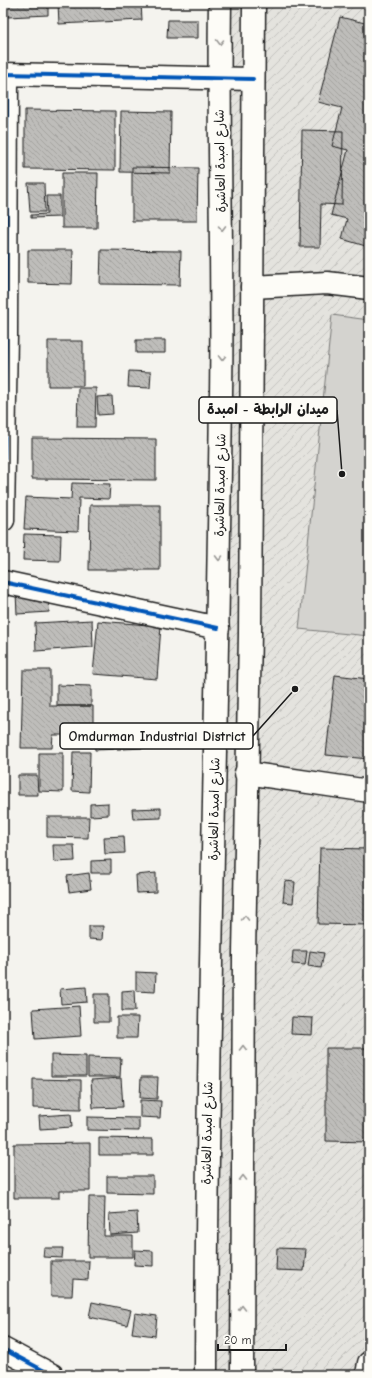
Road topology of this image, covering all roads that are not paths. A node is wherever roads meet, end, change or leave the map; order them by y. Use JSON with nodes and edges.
{"nodes":[{"id":1,"x":220,"y":3,"type":"edge"},
{"id":2,"x":254,"y":3,"type":"edge"},
{"id":3,"x":5,"y":74,"type":"edge"},
{"id":4,"x":219,"y":78,"type":"junction"},
{"id":5,"x":253,"y":79,"type":"junction"},
{"id":6,"x":252,"y":287,"type":"junction"},
{"id":7,"x":369,"y":288,"type":"edge"},
{"id":8,"x":5,"y":334,"type":"edge"},
{"id":9,"x":3,"y":520,"type":"edge"},
{"id":10,"x":3,"y":582,"type":"edge"},
{"id":11,"x":218,"y":628,"type":"junction"},
{"id":12,"x":246,"y":773,"type":"junction"},
{"id":13,"x":369,"y":790,"type":"edge"},
{"id":14,"x":3,"y":1349,"type":"edge"},
{"id":15,"x":369,"y":1363,"type":"edge"},
{"id":16,"x":52,"y":1375,"type":"edge"},
{"id":17,"x":206,"y":1375,"type":"edge"},
{"id":18,"x":242,"y":1375,"type":"edge"},
{"id":19,"x":367,"y":1375,"type":"edge"}],
"edges":[{"from":1,"to":4,"type":"main road","name":"شارع امبدة العاشرة","one_way":true},
{"from":2,"to":5,"type":"main road"},
{"from":3,"to":4,"type":"main road"},
{"from":3,"to":8,"type":"main road"},
{"from":4,"to":5,"type":"main road"},
{"from":4,"to":11,"type":"main road","name":"شارع امبدة العاشرة","one_way":true},
{"from":5,"to":6,"type":"main road"},
{"from":6,"to":7,"type":"main road"},
{"from":6,"to":12,"type":"main road"},
{"from":8,"to":9,"type":"main road"},
{"from":10,"to":11,"type":"main road"},
{"from":11,"to":17,"type":"main road","name":"شارع امبدة العاشرة"},
{"from":12,"to":13,"type":"main road"},
{"from":18,"to":12,"type":"main road","one_way":true},
{"from":14,"to":16,"type":"main road"},
{"from":15,"to":19,"type":"main road"}]}
